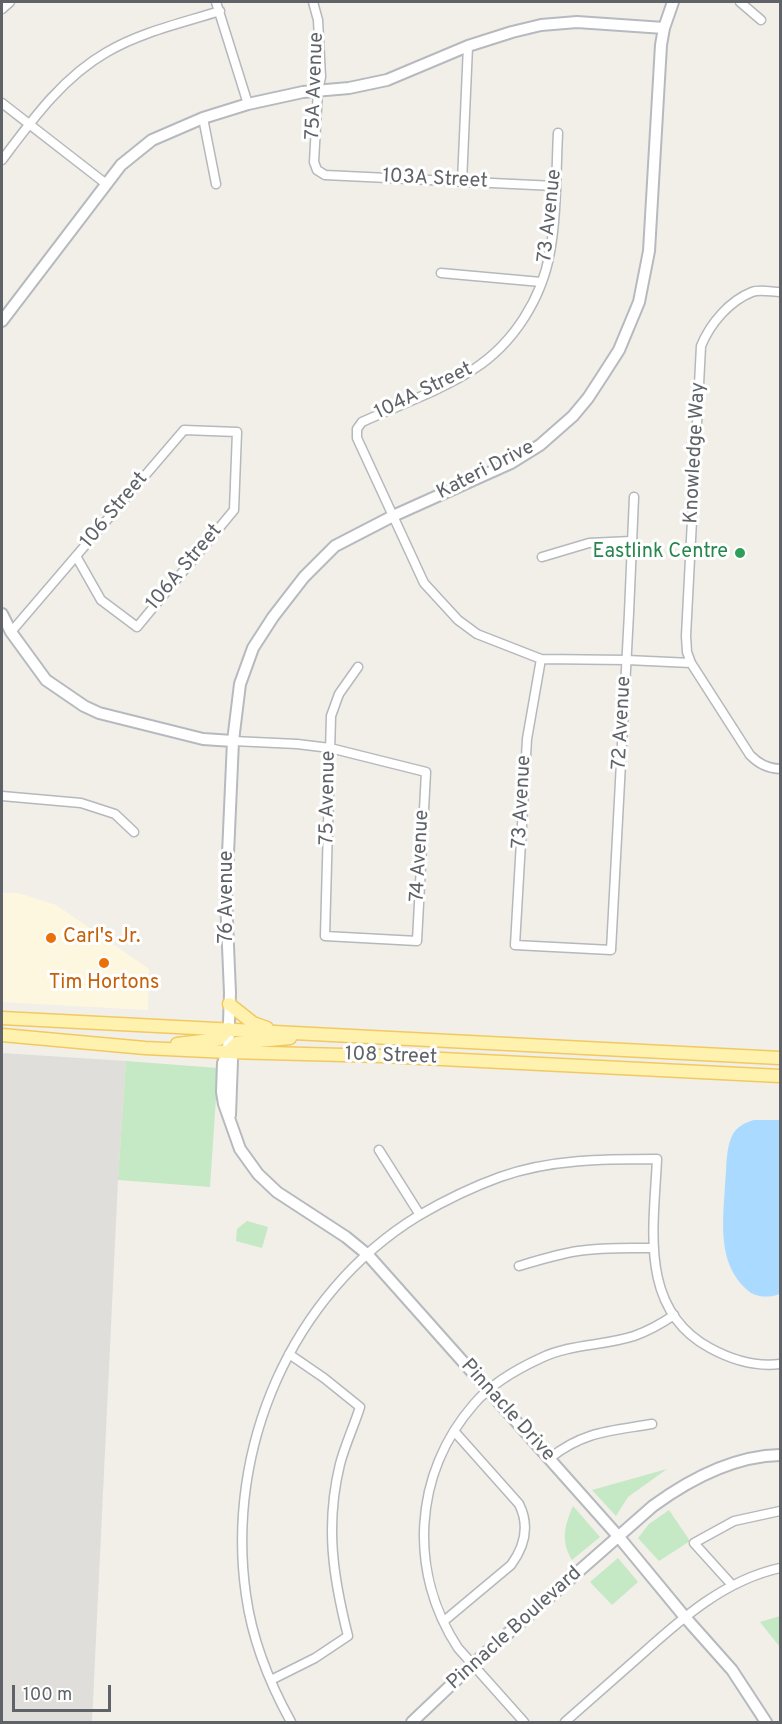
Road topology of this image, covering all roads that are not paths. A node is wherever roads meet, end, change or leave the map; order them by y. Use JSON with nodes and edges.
{"nodes":[{"id":1,"x":10,"y":2,"type":"edge"},
{"id":2,"x":216,"y":2,"type":"edge"},
{"id":3,"x":313,"y":2,"type":"edge"},
{"id":4,"x":673,"y":2,"type":"edge"},
{"id":5,"x":740,"y":2,"type":"edge"},
{"id":6,"x":2,"y":9,"type":"edge"},
{"id":7,"x":220,"y":12,"type":"junction"},
{"id":8,"x":761,"y":20,"type":"dead end"},
{"id":9,"x":664,"y":28,"type":"junction"},
{"id":10,"x":468,"y":46,"type":"junction"},
{"id":11,"x":318,"y":90,"type":"junction"},
{"id":12,"x":2,"y":103,"type":"edge"},
{"id":13,"x":248,"y":104,"type":"junction"},
{"id":14,"x":203,"y":118,"type":"junction"},
{"id":15,"x":29,"y":123,"type":"junction"},
{"id":16,"x":558,"y":133,"type":"dead end"},
{"id":17,"x":2,"y":160,"type":"edge"},
{"id":18,"x":317,"y":170,"type":"joint"},
{"id":19,"x":462,"y":182,"type":"junction"},
{"id":20,"x":105,"y":183,"type":"junction"},
{"id":21,"x":216,"y":184,"type":"dead end"},
{"id":22,"x":555,"y":186,"type":"junction"},
{"id":23,"x":441,"y":273,"type":"dead end"},
{"id":24,"x":542,"y":282,"type":"junction"},
{"id":25,"x":780,"y":292,"type":"edge"},
{"id":26,"x":2,"y":321,"type":"edge"},
{"id":27,"x":516,"y":329,"type":"joint"},
{"id":28,"x":634,"y":497,"type":"dead end"},
{"id":29,"x":234,"y":510,"type":"joint"},
{"id":30,"x":393,"y":516,"type":"junction"},
{"id":31,"x":631,"y":542,"type":"junction"},
{"id":32,"x":76,"y":556,"type":"junction"},
{"id":33,"x":542,"y":557,"type":"dead end"},
{"id":34,"x":2,"y":614,"type":"edge"},
{"id":35,"x":11,"y":632,"type":"junction"},
{"id":36,"x":541,"y":659,"type":"junction"},
{"id":37,"x":627,"y":660,"type":"junction"},
{"id":38,"x":691,"y":663,"type":"junction"},
{"id":39,"x":358,"y":667,"type":"dead end"},
{"id":40,"x":233,"y":741,"type":"junction"},
{"id":41,"x":330,"y":748,"type":"junction"},
{"id":42,"x":780,"y":769,"type":"edge"},
{"id":43,"x":2,"y":796,"type":"edge"},
{"id":44,"x":134,"y":832,"type":"dead end"},
{"id":45,"x":417,"y":941,"type":"joint"},
{"id":46,"x":611,"y":950,"type":"joint"},
{"id":47,"x":229,"y":1004,"type":"junction"},
{"id":48,"x":2,"y":1018,"type":"edge"},
{"id":49,"x":229,"y":1029,"type":"junction"},
{"id":50,"x":295,"y":1033,"type":"junction"},
{"id":51,"x":2,"y":1035,"type":"edge"},
{"id":52,"x":124,"y":1046,"type":"junction"},
{"id":53,"x":228,"y":1052,"type":"junction"},
{"id":54,"x":780,"y":1058,"type":"edge"},
{"id":55,"x":780,"y":1076,"type":"edge"},
{"id":56,"x":379,"y":1150,"type":"dead end"},
{"id":57,"x":420,"y":1215,"type":"junction"},
{"id":58,"x":653,"y":1248,"type":"junction"},
{"id":59,"x":368,"y":1255,"type":"junction"},
{"id":60,"x":519,"y":1266,"type":"dead end"},
{"id":61,"x":674,"y":1315,"type":"junction"},
{"id":62,"x":289,"y":1354,"type":"junction"},
{"id":63,"x":780,"y":1364,"type":"edge"},
{"id":64,"x":489,"y":1390,"type":"junction"},
{"id":65,"x":652,"y":1424,"type":"dead end"},
{"id":66,"x":454,"y":1431,"type":"junction"},
{"id":67,"x":780,"y":1455,"type":"edge"},
{"id":68,"x":550,"y":1458,"type":"junction"},
{"id":69,"x":780,"y":1510,"type":"edge"},
{"id":70,"x":618,"y":1536,"type":"junction"},
{"id":71,"x":780,"y":1568,"type":"edge"},
{"id":72,"x":732,"y":1585,"type":"junction"},
{"id":73,"x":684,"y":1616,"type":"junction"},
{"id":74,"x":444,"y":1621,"type":"junction"},
{"id":75,"x":472,"y":1665,"type":"junction"},
{"id":76,"x":271,"y":1680,"type":"junction"},
{"id":77,"x":291,"y":1722,"type":"edge"},
{"id":78,"x":412,"y":1722,"type":"edge"},
{"id":79,"x":524,"y":1722,"type":"edge"},
{"id":80,"x":565,"y":1722,"type":"edge"},
{"id":81,"x":766,"y":1722,"type":"edge"}],
"edges":[{"from":1,"to":6,"type":"street"},
{"from":2,"to":7,"type":"street"},
{"from":3,"to":11,"type":"street","name":"75A Avenue"},
{"from":4,"to":9,"type":"street","name":"Kateri Drive"},
{"from":5,"to":8,"type":"street"},
{"from":7,"to":13,"type":"street"},
{"from":7,"to":15,"type":"street"},
{"from":9,"to":10,"type":"street"},
{"from":9,"to":30,"type":"street","name":"Kateri Drive"},
{"from":10,"to":11,"type":"street"},
{"from":10,"to":19,"type":"street"},
{"from":11,"to":13,"type":"street"},
{"from":11,"to":18,"type":"street","name":"75A Avenue"},
{"from":12,"to":15,"type":"street"},
{"from":13,"to":14,"type":"street"},
{"from":14,"to":20,"type":"street"},
{"from":14,"to":21,"type":"street"},
{"from":15,"to":17,"type":"street"},
{"from":15,"to":20,"type":"street"},
{"from":16,"to":22,"type":"street","name":"73 Avenue"},
{"from":18,"to":19,"type":"street","name":"103A Street"},
{"from":19,"to":22,"type":"street","name":"103A Street"},
{"from":20,"to":26,"type":"street"},
{"from":22,"to":24,"type":"street","name":"73 Avenue"},
{"from":23,"to":24,"type":"street"},
{"from":24,"to":27,"type":"street","name":"73 Avenue"},
{"from":25,"to":38,"type":"street","name":"Knowledge Way"},
{"from":27,"to":30,"type":"street","name":"104A Street"},
{"from":28,"to":31,"type":"street","name":"72 Avenue"},
{"from":29,"to":32,"type":"street","name":"106A Street"},
{"from":29,"to":32,"type":"street","name":"106 Street"},
{"from":30,"to":36,"type":"street"},
{"from":30,"to":40,"type":"street","name":"Kateri Drive"},
{"from":31,"to":33,"type":"street"},
{"from":31,"to":37,"type":"street","name":"72 Avenue"},
{"from":32,"to":35,"type":"street","name":"106 Street"},
{"from":34,"to":35,"type":"street"},
{"from":35,"to":40,"type":"street"},
{"from":36,"to":37,"type":"street"},
{"from":36,"to":46,"type":"street","name":"73 Avenue"},
{"from":37,"to":38,"type":"street"},
{"from":37,"to":46,"type":"street","name":"72 Avenue"},
{"from":38,"to":42,"type":"street","name":"Knowledge Way"},
{"from":39,"to":41,"type":"street","name":"75 Avenue"},
{"from":40,"to":41,"type":"street"},
{"from":40,"to":47,"type":"street","name":"76 Avenue"},
{"from":41,"to":45,"type":"street","name":"74 Avenue"},
{"from":41,"to":45,"type":"street","name":"75 Avenue"},
{"from":43,"to":44,"type":"street"},
{"from":47,"to":49,"type":"street","name":"76 Avenue"},
{"from":47,"to":50,"type":"main road"},
{"from":48,"to":49,"type":"main road","name":"108 Street"},
{"from":49,"to":50,"type":"main road","name":"108 Street"},
{"from":49,"to":52,"type":"main road"},
{"from":49,"to":53,"type":"street","name":"76 Avenue"},
{"from":50,"to":53,"type":"main road"},
{"from":50,"to":54,"type":"main road","name":"108 Street"},
{"from":51,"to":52,"type":"main road","name":"108 Street"},
{"from":52,"to":53,"type":"main road","name":"108 Street"},
{"from":53,"to":55,"type":"main road","name":"108 Street"},
{"from":53,"to":59,"type":"street","name":"Pinnacle Drive"},
{"from":56,"to":57,"type":"street"},
{"from":57,"to":58,"type":"street"},
{"from":57,"to":59,"type":"street"},
{"from":58,"to":60,"type":"street"},
{"from":58,"to":61,"type":"street"},
{"from":59,"to":62,"type":"street"},
{"from":59,"to":64,"type":"street","name":"Pinnacle Drive"},
{"from":61,"to":63,"type":"street"},
{"from":61,"to":64,"type":"street"},
{"from":62,"to":76,"type":"street"},
{"from":62,"to":76,"type":"street"},
{"from":64,"to":66,"type":"street"},
{"from":64,"to":68,"type":"street","name":"Pinnacle Drive"},
{"from":65,"to":68,"type":"street"},
{"from":66,"to":74,"type":"street"},
{"from":66,"to":74,"type":"street"},
{"from":67,"to":70,"type":"street","name":"Pinnacle Boulevard"},
{"from":68,"to":70,"type":"street","name":"Pinnacle Drive"},
{"from":69,"to":72,"type":"street"},
{"from":70,"to":73,"type":"street","name":"Pinnacle Drive"},
{"from":70,"to":75,"type":"street","name":"Pinnacle Boulevard"},
{"from":71,"to":72,"type":"street"},
{"from":72,"to":73,"type":"street"},
{"from":73,"to":80,"type":"street"},
{"from":73,"to":81,"type":"street","name":"Pinnacle Drive"},
{"from":74,"to":75,"type":"street"},
{"from":75,"to":78,"type":"street","name":"Pinnacle Boulevard"},
{"from":75,"to":79,"type":"street"},
{"from":76,"to":77,"type":"street"}]}
